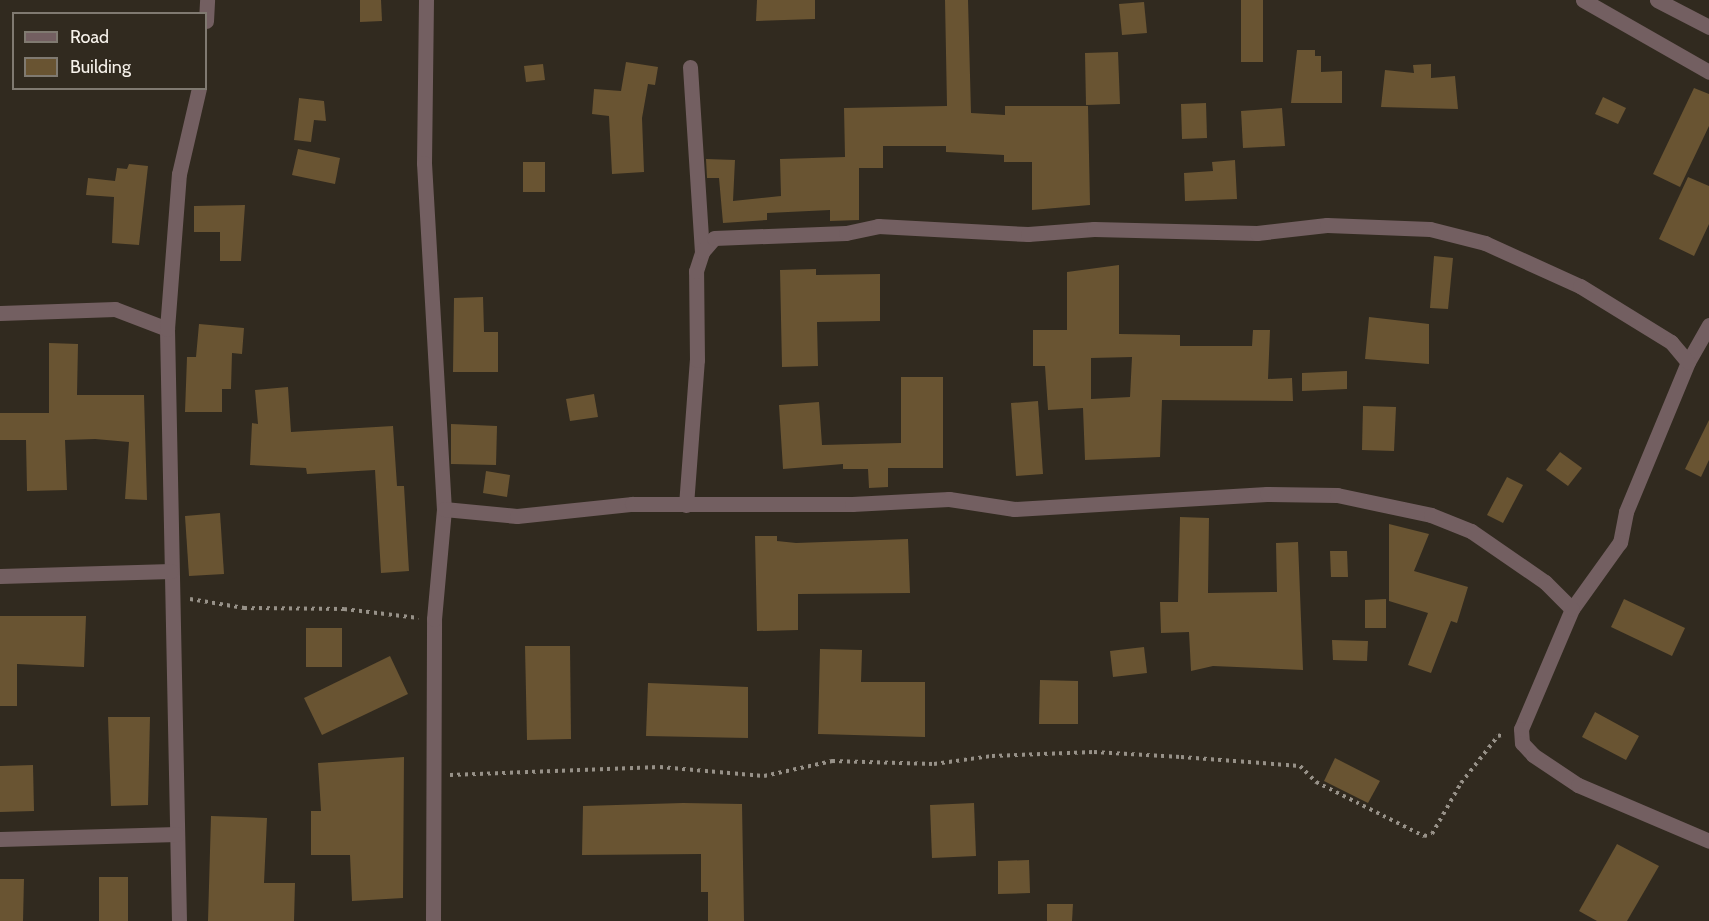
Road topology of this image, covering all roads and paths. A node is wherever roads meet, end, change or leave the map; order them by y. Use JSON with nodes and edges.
{"nodes":[{"id":1,"x":426,"y":0,"type":"edge"},
{"id":2,"x":1583,"y":0,"type":"edge"},
{"id":3,"x":1657,"y":0,"type":"edge"},
{"id":4,"x":1709,"y":27,"type":"edge"},
{"id":5,"x":690,"y":67,"type":"dead end"},
{"id":6,"x":1709,"y":72,"type":"edge"},
{"id":7,"x":199,"y":90,"type":"edge"},
{"id":8,"x":702,"y":252,"type":"junction"},
{"id":9,"x":0,"y":313,"type":"edge"},
{"id":10,"x":1709,"y":325,"type":"edge"},
{"id":11,"x":167,"y":329,"type":"junction"},
{"id":12,"x":1688,"y":362,"type":"junction"},
{"id":13,"x":686,"y":505,"type":"junction"},
{"id":14,"x":444,"y":509,"type":"junction"},
{"id":15,"x":171,"y":572,"type":"junction"},
{"id":16,"x":0,"y":576,"type":"edge"},
{"id":17,"x":172,"y":598,"type":"junction"},
{"id":18,"x":1572,"y":609,"type":"junction"},
{"id":19,"x":434,"y":619,"type":"junction"},
{"id":20,"x":1521,"y":729,"type":"junction"},
{"id":21,"x":432,"y":779,"type":"junction"},
{"id":22,"x":177,"y":834,"type":"junction"},
{"id":23,"x":0,"y":839,"type":"edge"},
{"id":24,"x":1709,"y":841,"type":"edge"},
{"id":25,"x":179,"y":921,"type":"edge"},
{"id":26,"x":433,"y":921,"type":"edge"}],
"edges":[{"from":1,"to":14,"type":"street"},
{"from":2,"to":6,"type":"street"},
{"from":3,"to":4,"type":"street"},
{"from":5,"to":8,"type":"street"},
{"from":7,"to":11,"type":"street"},
{"from":8,"to":12,"type":"street"},
{"from":8,"to":13,"type":"street"},
{"from":9,"to":11,"type":"street"},
{"from":10,"to":12,"type":"street"},
{"from":11,"to":15,"type":"street"},
{"from":12,"to":18,"type":"street"},
{"from":13,"to":14,"type":"street"},
{"from":13,"to":18,"type":"street"},
{"from":14,"to":19,"type":"street"},
{"from":15,"to":16,"type":"street"},
{"from":15,"to":17,"type":"street"},
{"from":17,"to":19,"type":"path"},
{"from":17,"to":22,"type":"street"},
{"from":18,"to":20,"type":"street"},
{"from":19,"to":21,"type":"street"},
{"from":20,"to":21,"type":"path"},
{"from":20,"to":24,"type":"street"},
{"from":21,"to":26,"type":"street"},
{"from":22,"to":23,"type":"street"},
{"from":22,"to":25,"type":"street"}]}
